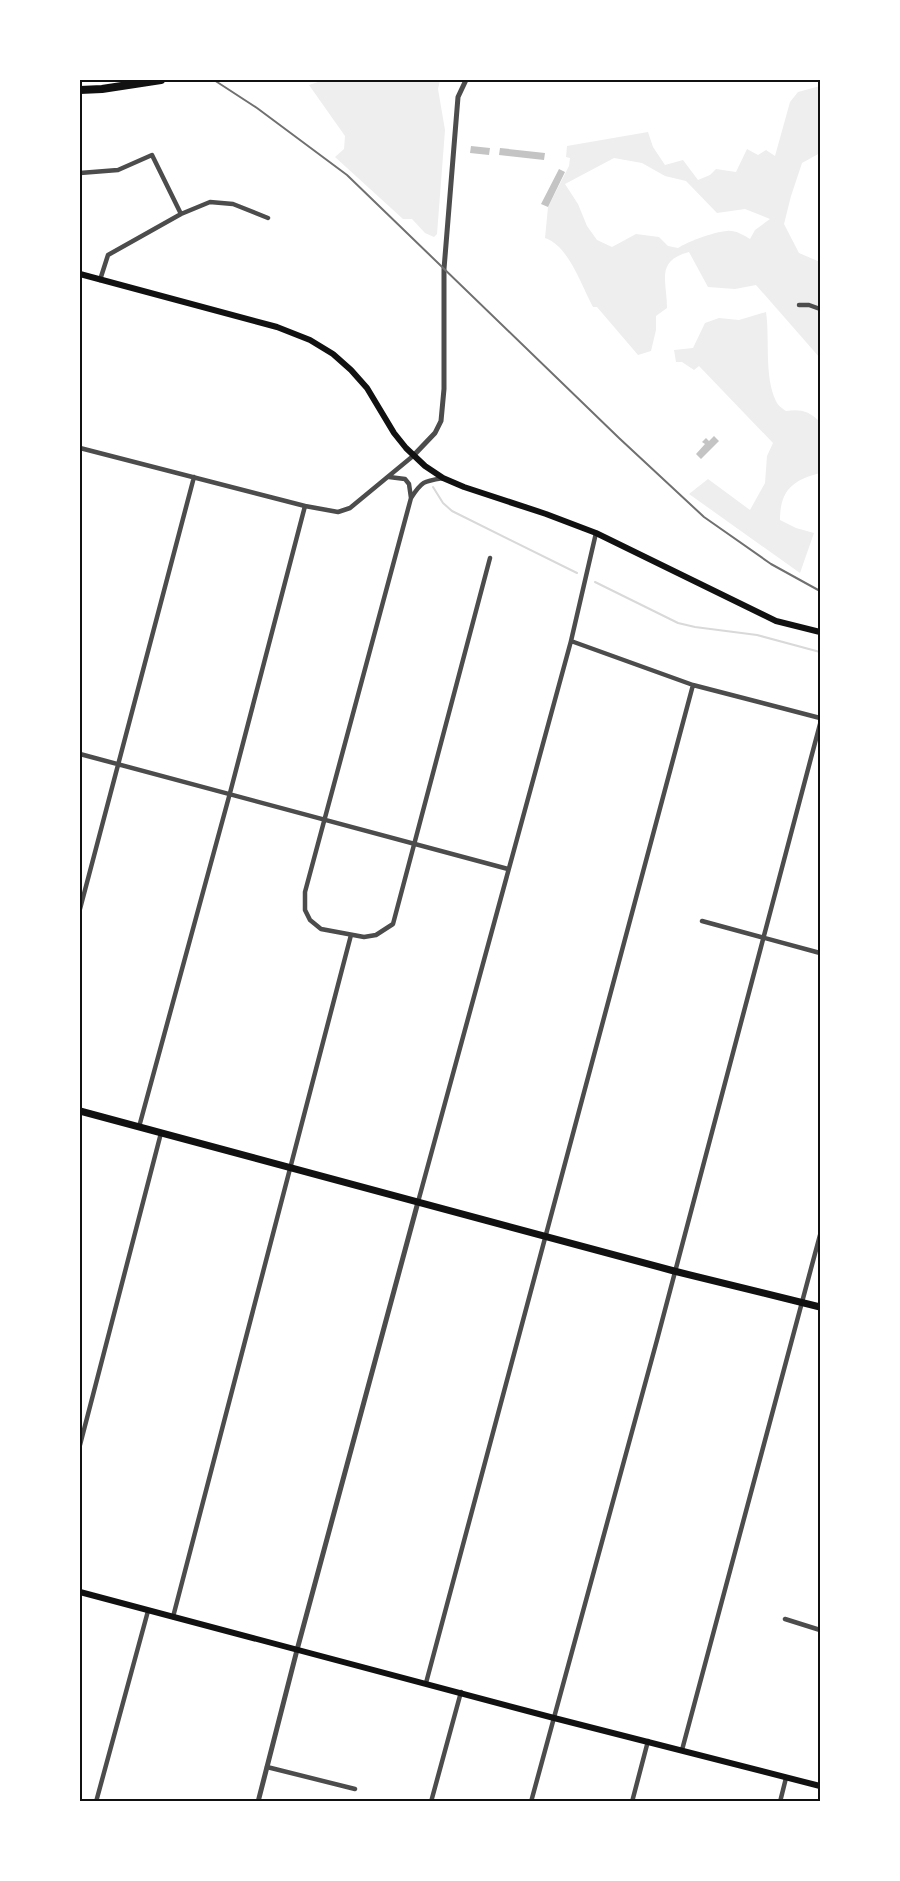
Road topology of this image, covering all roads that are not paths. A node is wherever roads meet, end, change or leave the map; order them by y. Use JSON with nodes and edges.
{"nodes":[{"id":1,"x":161,"y":80,"type":"edge"},
{"id":2,"x":466,"y":80,"type":"edge"},
{"id":3,"x":80,"y":90,"type":"edge"},
{"id":4,"x":80,"y":173,"type":"edge"},
{"id":5,"x":181,"y":214,"type":"junction"},
{"id":6,"x":268,"y":218,"type":"dead end"},
{"id":7,"x":80,"y":274,"type":"edge"},
{"id":8,"x":100,"y":280,"type":"junction"},
{"id":9,"x":799,"y":305,"type":"dead end"},
{"id":10,"x":820,"y":309,"type":"edge"},
{"id":11,"x":80,"y":448,"type":"edge"},
{"id":12,"x":414,"y":456,"type":"junction"},
{"id":13,"x":194,"y":477,"type":"junction"},
{"id":14,"x":389,"y":477,"type":"junction"},
{"id":15,"x":443,"y":478,"type":"junction"},
{"id":16,"x":411,"y":498,"type":"junction"},
{"id":17,"x":305,"y":506,"type":"junction"},
{"id":18,"x":596,"y":533,"type":"junction"},
{"id":19,"x":490,"y":558,"type":"dead end"},
{"id":20,"x":820,"y":632,"type":"edge"},
{"id":21,"x":571,"y":641,"type":"junction"},
{"id":22,"x":693,"y":685,"type":"junction"},
{"id":23,"x":820,"y":718,"type":"edge"},
{"id":24,"x":820,"y":724,"type":"edge"},
{"id":25,"x":80,"y":754,"type":"edge"},
{"id":26,"x":119,"y":764,"type":"junction"},
{"id":27,"x":230,"y":793,"type":"junction"},
{"id":28,"x":325,"y":820,"type":"junction"},
{"id":29,"x":415,"y":843,"type":"junction"},
{"id":30,"x":507,"y":869,"type":"junction"},
{"id":31,"x":80,"y":909,"type":"edge"},
{"id":32,"x":702,"y":921,"type":"dead end"},
{"id":33,"x":351,"y":935,"type":"junction"},
{"id":34,"x":764,"y":938,"type":"junction"},
{"id":35,"x":820,"y":953,"type":"edge"},
{"id":36,"x":80,"y":1111,"type":"edge"},
{"id":37,"x":139,"y":1127,"type":"junction"},
{"id":38,"x":161,"y":1133,"type":"junction"},
{"id":39,"x":291,"y":1168,"type":"junction"},
{"id":40,"x":418,"y":1202,"type":"junction"},
{"id":41,"x":820,"y":1235,"type":"edge"},
{"id":42,"x":546,"y":1236,"type":"junction"},
{"id":43,"x":674,"y":1271,"type":"junction"},
{"id":44,"x":802,"y":1302,"type":"junction"},
{"id":45,"x":820,"y":1307,"type":"edge"},
{"id":46,"x":80,"y":1445,"type":"edge"},
{"id":47,"x":80,"y":1592,"type":"edge"},
{"id":48,"x":148,"y":1611,"type":"junction"},
{"id":49,"x":172,"y":1617,"type":"junction"},
{"id":50,"x":785,"y":1619,"type":"dead end"},
{"id":51,"x":820,"y":1629,"type":"edge"},
{"id":52,"x":297,"y":1650,"type":"junction"},
{"id":53,"x":426,"y":1683,"type":"junction"},
{"id":54,"x":461,"y":1692,"type":"junction"},
{"id":55,"x":554,"y":1718,"type":"junction"},
{"id":56,"x":648,"y":1741,"type":"junction"},
{"id":57,"x":682,"y":1750,"type":"junction"},
{"id":58,"x":267,"y":1767,"type":"junction"},
{"id":59,"x":786,"y":1778,"type":"junction"},
{"id":60,"x":820,"y":1786,"type":"edge"},
{"id":61,"x":355,"y":1789,"type":"dead end"},
{"id":62,"x":96,"y":1802,"type":"edge"},
{"id":63,"x":258,"y":1802,"type":"edge"},
{"id":64,"x":431,"y":1802,"type":"edge"},
{"id":65,"x":531,"y":1802,"type":"edge"},
{"id":66,"x":632,"y":1802,"type":"edge"},
{"id":67,"x":780,"y":1802,"type":"edge"}],
"edges":[{"from":1,"to":3,"type":"highway"},
{"from":2,"to":12,"type":"street"},
{"from":4,"to":5,"type":"street"},
{"from":5,"to":6,"type":"street"},
{"from":5,"to":8,"type":"street"},
{"from":7,"to":8,"type":"main road"},
{"from":8,"to":12,"type":"main road"},
{"from":9,"to":10,"type":"street"},
{"from":11,"to":13,"type":"street"},
{"from":12,"to":14,"type":"street"},
{"from":12,"to":15,"type":"main road"},
{"from":13,"to":17,"type":"street"},
{"from":13,"to":26,"type":"street"},
{"from":14,"to":16,"type":"street"},
{"from":14,"to":17,"type":"street"},
{"from":15,"to":16,"type":"street"},
{"from":15,"to":18,"type":"main road"},
{"from":16,"to":28,"type":"street"},
{"from":17,"to":27,"type":"street"},
{"from":18,"to":20,"type":"main road"},
{"from":18,"to":21,"type":"street"},
{"from":19,"to":29,"type":"street"},
{"from":21,"to":22,"type":"street"},
{"from":21,"to":30,"type":"street"},
{"from":22,"to":23,"type":"street"},
{"from":22,"to":42,"type":"street"},
{"from":24,"to":34,"type":"street"},
{"from":25,"to":26,"type":"street"},
{"from":26,"to":27,"type":"street"},
{"from":26,"to":31,"type":"street"},
{"from":27,"to":28,"type":"street"},
{"from":27,"to":37,"type":"street"},
{"from":28,"to":29,"type":"street"},
{"from":28,"to":33,"type":"street"},
{"from":29,"to":30,"type":"street"},
{"from":29,"to":33,"type":"street"},
{"from":30,"to":40,"type":"street"},
{"from":32,"to":34,"type":"street"},
{"from":33,"to":39,"type":"street"},
{"from":34,"to":35,"type":"street"},
{"from":34,"to":43,"type":"street"},
{"from":36,"to":37,"type":"main road"},
{"from":37,"to":38,"type":"main road"},
{"from":38,"to":39,"type":"main road"},
{"from":38,"to":46,"type":"street"},
{"from":39,"to":40,"type":"main road"},
{"from":39,"to":49,"type":"street"},
{"from":40,"to":42,"type":"main road"},
{"from":40,"to":52,"type":"street"},
{"from":41,"to":44,"type":"street"},
{"from":42,"to":43,"type":"main road"},
{"from":42,"to":53,"type":"street"},
{"from":43,"to":44,"type":"main road"},
{"from":43,"to":55,"type":"street"},
{"from":44,"to":45,"type":"main road"},
{"from":44,"to":57,"type":"street"},
{"from":47,"to":48,"type":"main road"},
{"from":48,"to":49,"type":"main road"},
{"from":48,"to":62,"type":"street"},
{"from":49,"to":52,"type":"main road"},
{"from":50,"to":51,"type":"street"},
{"from":52,"to":53,"type":"main road"},
{"from":52,"to":58,"type":"street"},
{"from":53,"to":54,"type":"main road"},
{"from":54,"to":55,"type":"main road"},
{"from":54,"to":64,"type":"street"},
{"from":55,"to":56,"type":"main road"},
{"from":55,"to":65,"type":"street"},
{"from":56,"to":57,"type":"main road"},
{"from":56,"to":66,"type":"street"},
{"from":57,"to":59,"type":"main road"},
{"from":58,"to":61,"type":"street"},
{"from":58,"to":63,"type":"street"},
{"from":59,"to":60,"type":"main road"},
{"from":59,"to":67,"type":"street"}]}
